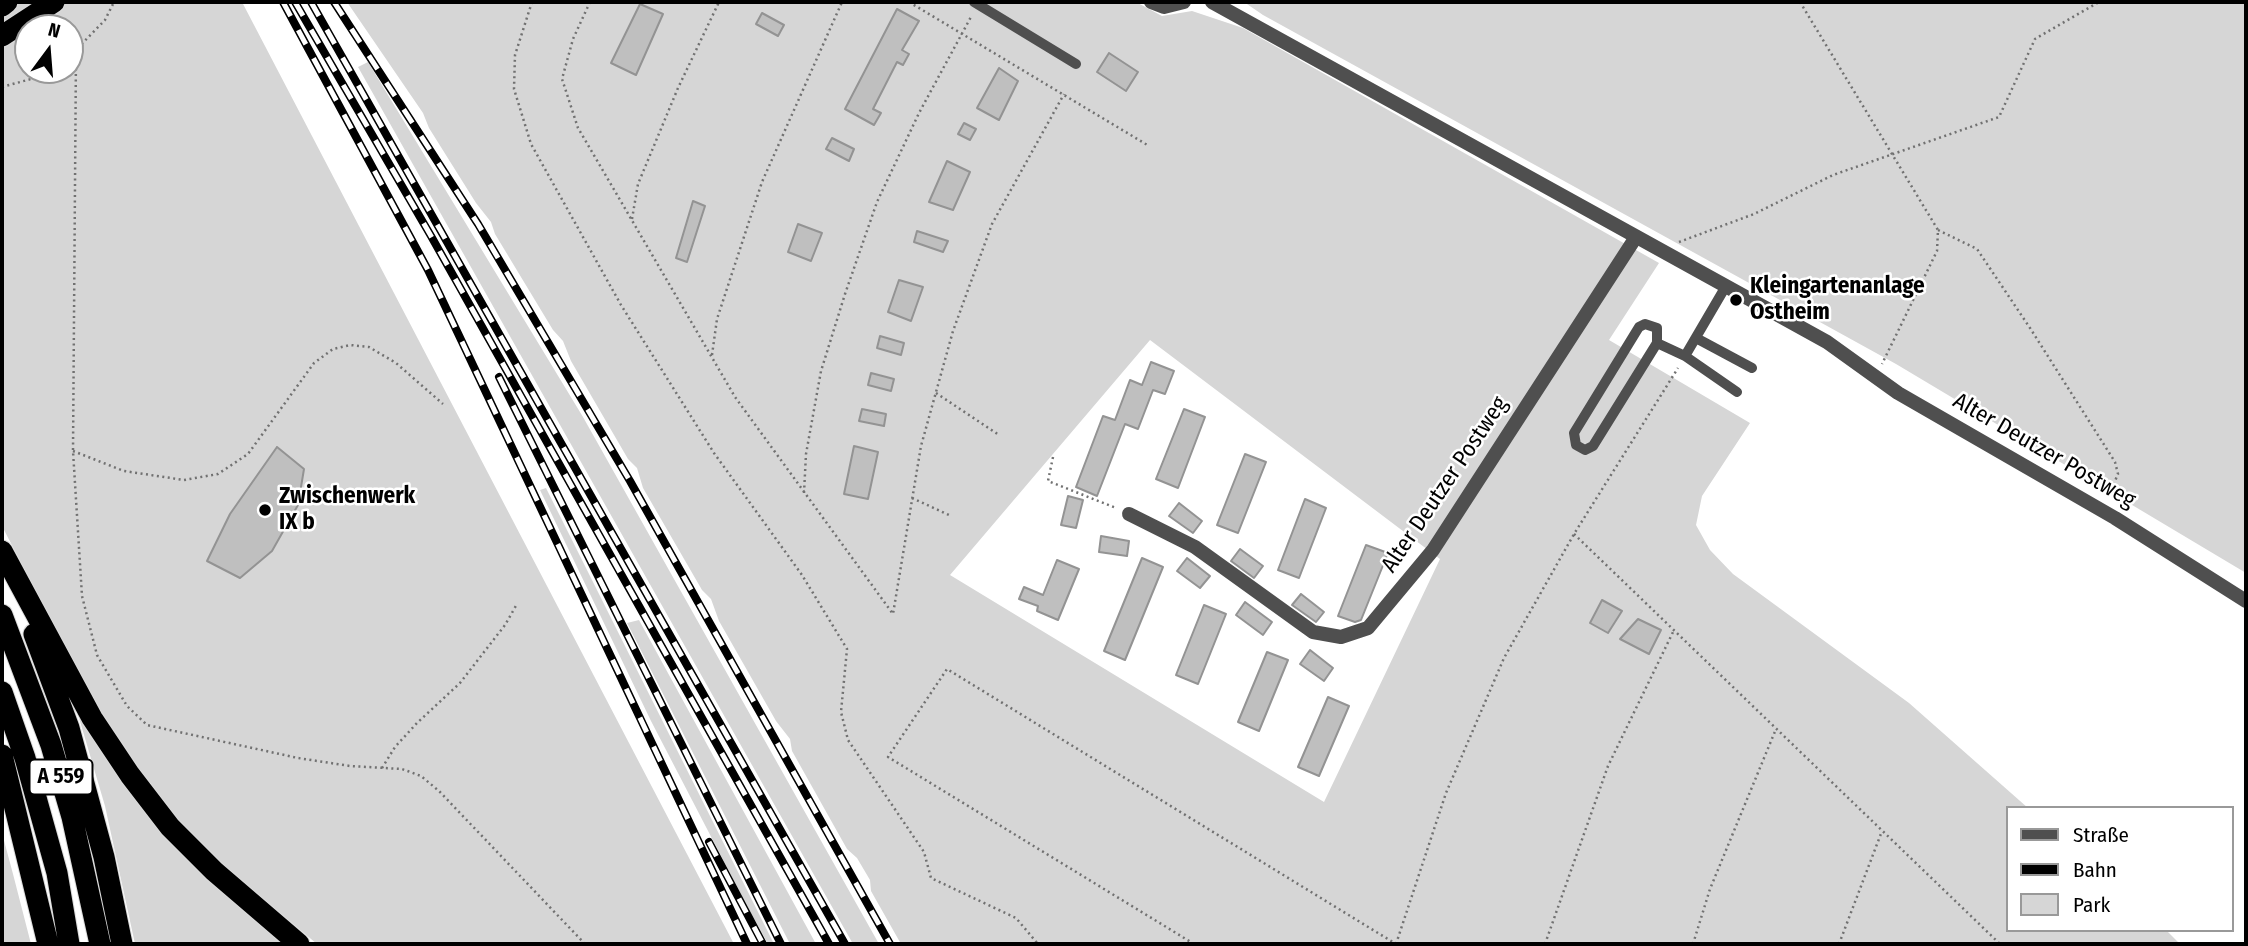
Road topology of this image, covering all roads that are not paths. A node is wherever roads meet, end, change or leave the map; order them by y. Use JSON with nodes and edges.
{"nodes":[{"id":1,"x":7,"y":2,"type":"edge"},
{"id":2,"x":54,"y":2,"type":"edge"},
{"id":3,"x":1151,"y":2,"type":"edge"},
{"id":4,"x":1184,"y":2,"type":"edge"},
{"id":5,"x":1212,"y":2,"type":"edge"},
{"id":6,"x":976,"y":3,"type":"edge"},
{"id":7,"x":2,"y":6,"type":"edge"},
{"id":8,"x":2,"y":36,"type":"edge"},
{"id":9,"x":1076,"y":64,"type":"dead end"},
{"id":10,"x":1636,"y":237,"type":"junction"},
{"id":11,"x":1726,"y":286,"type":"junction"},
{"id":12,"x":1696,"y":338,"type":"junction"},
{"id":13,"x":1657,"y":343,"type":"junction"},
{"id":14,"x":1685,"y":356,"type":"junction"},
{"id":15,"x":1752,"y":368,"type":"dead end"},
{"id":16,"x":1737,"y":392,"type":"dead end"},
{"id":17,"x":1129,"y":514,"type":"road end"},
{"id":18,"x":4,"y":555,"type":"edge"},
{"id":19,"x":2246,"y":601,"type":"edge"},
{"id":20,"x":2,"y":615,"type":"edge"},
{"id":21,"x":2,"y":692,"type":"edge"},
{"id":22,"x":2,"y":755,"type":"edge"},
{"id":23,"x":48,"y":944,"type":"edge"},
{"id":24,"x":69,"y":944,"type":"edge"},
{"id":25,"x":100,"y":944,"type":"edge"},
{"id":26,"x":122,"y":944,"type":"edge"},
{"id":27,"x":299,"y":944,"type":"edge"}],
"edges":[{"from":1,"to":7,"type":"highway"},
{"from":2,"to":8,"type":"highway"},
{"from":3,"to":4,"type":"street"},
{"from":5,"to":10,"type":"street","name":"Alter Deutzer Postweg"},
{"from":6,"to":9,"type":"lane"},
{"from":10,"to":11,"type":"street","name":"Alter Deutzer Postweg"},
{"from":10,"to":17,"type":"street","name":"Alter Deutzer Postweg"},
{"from":11,"to":12,"type":"lane"},
{"from":11,"to":19,"type":"street","name":"Alter Deutzer Postweg"},
{"from":12,"to":14,"type":"lane"},
{"from":12,"to":15,"type":"lane"},
{"from":13,"to":13,"type":"lane"},
{"from":13,"to":14,"type":"lane"},
{"from":14,"to":16,"type":"lane"},
{"from":18,"to":26,"type":"highway"},
{"from":18,"to":27,"type":"highway"},
{"from":20,"to":25,"type":"highway","number":"A 559"},
{"from":21,"to":24,"type":"highway","number":"A 559"},
{"from":22,"to":23,"type":"highway"}]}
